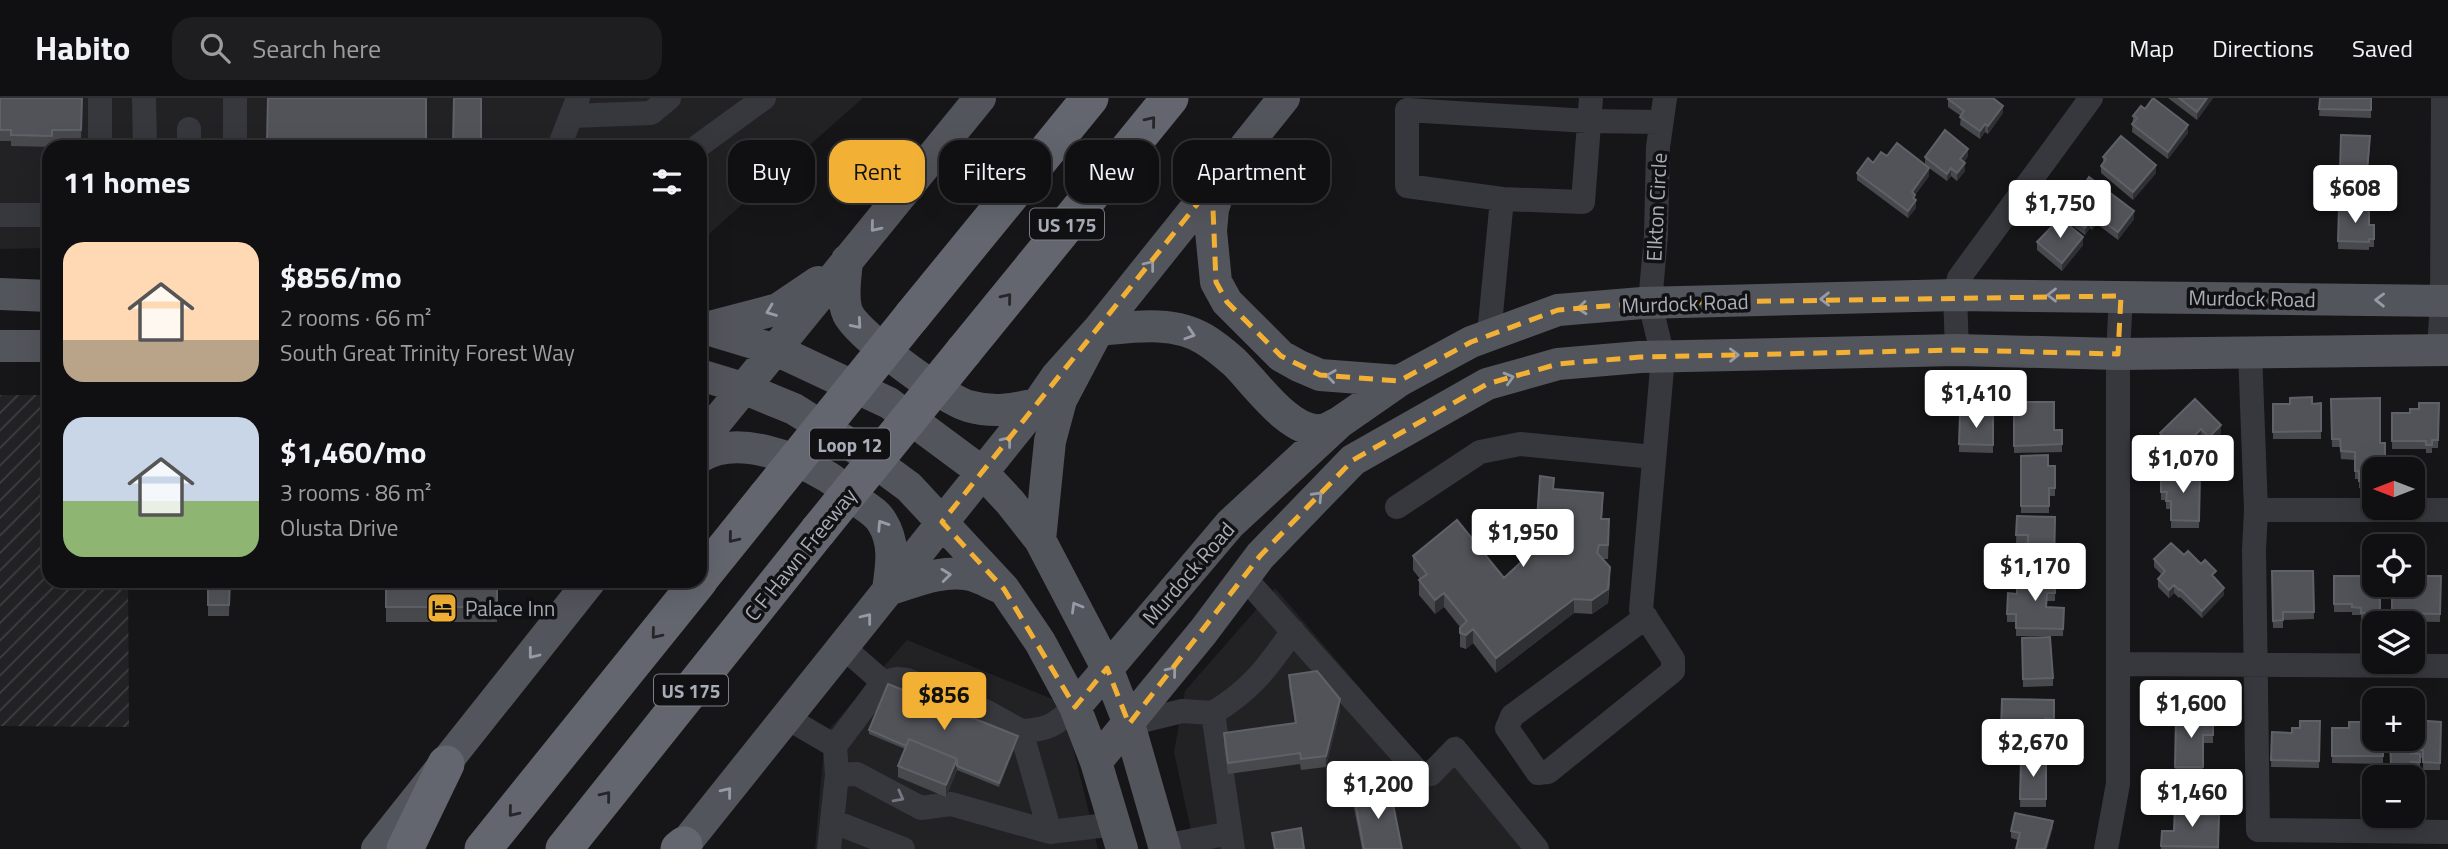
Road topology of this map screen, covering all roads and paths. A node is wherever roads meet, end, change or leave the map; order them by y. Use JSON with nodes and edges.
{"nodes":[{"id":1,"x":100,"y":98,"type":"edge"},
{"id":2,"x":144,"y":98,"type":"edge"},
{"id":3,"x":235,"y":98,"type":"edge"},
{"id":4,"x":669,"y":98,"type":"edge"},
{"id":5,"x":764,"y":98,"type":"edge"},
{"id":6,"x":980,"y":98,"type":"edge"},
{"id":7,"x":1090,"y":98,"type":"edge"},
{"id":8,"x":1170,"y":98,"type":"edge"},
{"id":9,"x":1284,"y":98,"type":"edge"},
{"id":10,"x":2091,"y":98,"type":"edge"},
{"id":11,"x":2444,"y":98,"type":"edge"},
{"id":12,"x":575,"y":107,"type":"edge"},
{"id":13,"x":1589,"y":110,"type":"edge"},
{"id":14,"x":1663,"y":110,"type":"edge"},
{"id":15,"x":100,"y":140,"type":"edge"},
{"id":16,"x":145,"y":140,"type":"edge"},
{"id":17,"x":235,"y":140,"type":"edge"},
{"id":18,"x":562,"y":140,"type":"edge"},
{"id":19,"x":707,"y":140,"type":"edge"},
{"id":20,"x":1249,"y":140,"type":"edge"},
{"id":21,"x":2445,"y":145,"type":"edge"},
{"id":22,"x":1502,"y":199,"type":"junction"},
{"id":23,"x":1199,"y":203,"type":"edge"},
{"id":24,"x":1215,"y":203,"type":"edge"},
{"id":25,"x":0,"y":215,"type":"edge"},
{"id":26,"x":42,"y":215,"type":"edge"},
{"id":27,"x":847,"y":260,"type":"junction"},
{"id":28,"x":0,"y":294,"type":"edge"},
{"id":29,"x":1955,"y":295,"type":"junction"},
{"id":30,"x":42,"y":296,"type":"edge"},
{"id":31,"x":2121,"y":296,"type":"junction"},
{"id":32,"x":2445,"y":300,"type":"edge"},
{"id":33,"x":1650,"y":303,"type":"junction"},
{"id":34,"x":707,"y":327,"type":"edge"},
{"id":35,"x":707,"y":329,"type":"edge"},
{"id":36,"x":1098,"y":330,"type":"junction"},
{"id":37,"x":1489,"y":335,"type":"junction"},
{"id":38,"x":0,"y":346,"type":"edge"},
{"id":39,"x":42,"y":346,"type":"edge"},
{"id":40,"x":776,"y":350,"type":"junction"},
{"id":41,"x":1957,"y":350,"type":"junction"},
{"id":42,"x":2443,"y":350,"type":"edge"},
{"id":43,"x":2250,"y":352,"type":"junction"},
{"id":44,"x":2118,"y":354,"type":"junction"},
{"id":45,"x":1662,"y":357,"type":"junction"},
{"id":46,"x":707,"y":377,"type":"edge"},
{"id":47,"x":1399,"y":381,"type":"junction"},
{"id":48,"x":743,"y":388,"type":"junction"},
{"id":49,"x":1038,"y":404,"type":"junction"},
{"id":50,"x":1340,"y":422,"type":"junction"},
{"id":51,"x":707,"y":433,"type":"edge"},
{"id":52,"x":1397,"y":434,"type":"junction"},
{"id":53,"x":707,"y":454,"type":"edge"},
{"id":54,"x":1654,"y":457,"type":"junction"},
{"id":55,"x":982,"y":472,"type":"junction"},
{"id":56,"x":1397,"y":507,"type":"dead end"},
{"id":57,"x":2256,"y":510,"type":"junction"},
{"id":58,"x":2448,"y":510,"type":"edge"},
{"id":59,"x":942,"y":522,"type":"junction"},
{"id":60,"x":1040,"y":540,"type":"junction"},
{"id":61,"x":707,"y":570,"type":"edge"},
{"id":62,"x":1244,"y":577,"type":"junction"},
{"id":63,"x":584,"y":588,"type":"edge"},
{"id":64,"x":693,"y":588,"type":"edge"},
{"id":65,"x":1004,"y":589,"type":"junction"},
{"id":66,"x":888,"y":590,"type":"junction"},
{"id":67,"x":1646,"y":617,"type":"junction"},
{"id":68,"x":1293,"y":631,"type":"junction"},
{"id":69,"x":843,"y":647,"type":"junction"},
{"id":70,"x":2118,"y":664,"type":"junction"},
{"id":71,"x":2255,"y":664,"type":"junction"},
{"id":72,"x":2448,"y":666,"type":"edge"},
{"id":73,"x":1107,"y":668,"type":"junction"},
{"id":74,"x":883,"y":682,"type":"junction"},
{"id":75,"x":1075,"y":707,"type":"junction"},
{"id":76,"x":1213,"y":713,"type":"junction"},
{"id":77,"x":787,"y":718,"type":"junction"},
{"id":78,"x":1129,"y":724,"type":"junction"},
{"id":79,"x":1021,"y":731,"type":"junction"},
{"id":80,"x":835,"y":746,"type":"junction"},
{"id":81,"x":1096,"y":762,"type":"junction"},
{"id":82,"x":446,"y":764,"type":"junction"},
{"id":83,"x":837,"y":775,"type":"junction"},
{"id":84,"x":832,"y":821,"type":"junction"},
{"id":85,"x":1050,"y":832,"type":"junction"},
{"id":86,"x":2448,"y":832,"type":"edge"},
{"id":87,"x":1118,"y":836,"type":"edge"},
{"id":88,"x":2258,"y":840,"type":"edge"},
{"id":89,"x":1231,"y":841,"type":"edge"},
{"id":90,"x":1525,"y":845,"type":"edge"},
{"id":91,"x":682,"y":848,"type":"edge"},
{"id":92,"x":1164,"y":848,"type":"edge"},
{"id":93,"x":377,"y":849,"type":"edge"},
{"id":94,"x":405,"y":849,"type":"edge"},
{"id":95,"x":484,"y":849,"type":"edge"},
{"id":96,"x":564,"y":849,"type":"edge"},
{"id":97,"x":829,"y":849,"type":"edge"},
{"id":98,"x":903,"y":849,"type":"edge"},
{"id":99,"x":2106,"y":849,"type":"edge"}],
"edges":[{"from":1,"to":15,"type":"street"},
{"from":2,"to":16,"type":"street"},
{"from":3,"to":17,"type":"street"},
{"from":4,"to":12,"type":"street"},
{"from":5,"to":19,"type":"street"},
{"from":6,"to":27,"type":"main road","one_way":true},
{"from":7,"to":61,"type":"highway","number":"US 175","one_way":true,"bridge":true},
{"from":96,"to":8,"type":"highway","name":"C F Hawn Freeway","number":"US 175","one_way":true,"bridge":true},
{"from":9,"to":20,"type":"main road"},
{"from":10,"to":29,"type":"street"},
{"from":11,"to":21,"type":"street"},
{"from":12,"to":18,"type":"street"},
{"from":13,"to":14,"type":"street"},
{"from":13,"to":22,"type":"street"},
{"from":13,"to":22,"type":"street"},
{"from":14,"to":33,"type":"street","name":"Elkton Circle"},
{"from":21,"to":32,"type":"street"},
{"from":22,"to":37,"type":"street"},
{"from":36,"to":23,"type":"main road","one_way":true},
{"from":47,"to":24,"type":"main road","one_way":true},
{"from":25,"to":26,"type":"street"},
{"from":27,"to":34,"type":"main road","one_way":true},
{"from":27,"to":40,"type":"main road"},
{"from":27,"to":49,"type":"main road","one_way":true},
{"from":28,"to":30,"type":"main road"},
{"from":31,"to":29,"type":"main road","name":"Murdock Road","one_way":true},
{"from":29,"to":33,"type":"main road","name":"Murdock Road","one_way":true},
{"from":29,"to":41,"type":"street"},
{"from":32,"to":31,"type":"main road","name":"Murdock Road","one_way":true},
{"from":31,"to":44,"type":"street"},
{"from":32,"to":42,"type":"street"},
{"from":33,"to":37,"type":"main road","name":"Murdock Road","one_way":true},
{"from":33,"to":45,"type":"street","name":"Elkton Circle"},
{"from":35,"to":40,"type":"main road","number":"Loop 12"},
{"from":36,"to":49,"type":"main road"},
{"from":36,"to":50,"type":"main road","one_way":true},
{"from":36,"to":60,"type":"main road"},
{"from":37,"to":47,"type":"main road","name":"Murdock Road"},
{"from":38,"to":39,"type":"main road"},
{"from":40,"to":48,"type":"main road"},
{"from":40,"to":55,"type":"main road","number":"Loop 12"},
{"from":41,"to":44,"type":"main road","name":"Murdock Road"},
{"from":45,"to":41,"type":"main road","name":"Murdock Road","one_way":true},
{"from":42,"to":43,"type":"main road","name":"Murdock Road"},
{"from":43,"to":44,"type":"main road","name":"Murdock Road"},
{"from":43,"to":57,"type":"street"},
{"from":44,"to":70,"type":"street"},
{"from":52,"to":45,"type":"main road","name":"Murdock Road","one_way":true},
{"from":45,"to":54,"type":"street","name":"Elkton Circle"},
{"from":46,"to":48,"type":"main road","number":"Loop 12"},
{"from":47,"to":50,"type":"main road","name":"Murdock Road"},
{"from":48,"to":51,"type":"main road"},
{"from":48,"to":59,"type":"main road","number":"Loop 12"},
{"from":55,"to":49,"type":"main road","one_way":true},
{"from":50,"to":52,"type":"main road"},
{"from":50,"to":73,"type":"main road","name":"Murdock Road"},
{"from":62,"to":52,"type":"main road","name":"Murdock Road","one_way":true},
{"from":66,"to":53,"type":"main road","one_way":true},
{"from":54,"to":56,"type":"street"},
{"from":54,"to":67,"type":"street","name":"Elkton Circle"},
{"from":55,"to":59,"type":"main road"},
{"from":55,"to":60,"type":"main road","number":"Loop 12"},
{"from":57,"to":58,"type":"street"},
{"from":57,"to":71,"type":"street"},
{"from":59,"to":65,"type":"main road","number":"Loop 12"},
{"from":59,"to":66,"type":"main road"},
{"from":73,"to":60,"type":"main road","number":"Loop 12","one_way":true},
{"from":62,"to":68,"type":"street"},
{"from":78,"to":62,"type":"main road","name":"Murdock Road","one_way":true},
{"from":63,"to":82,"type":"main road","one_way":true},
{"from":64,"to":95,"type":"highway","number":"US 175","one_way":true},
{"from":66,"to":65,"type":"main road","one_way":true},
{"from":65,"to":75,"type":"main road","number":"Loop 12"},
{"from":69,"to":66,"type":"main road","one_way":true},
{"from":67,"to":67,"type":"street"},
{"from":68,"to":76,"type":"street"},
{"from":68,"to":90,"type":"street"},
{"from":69,"to":74,"type":"street"},
{"from":69,"to":77,"type":"main road"},
{"from":70,"to":71,"type":"street"},
{"from":70,"to":99,"type":"street"},
{"from":71,"to":72,"type":"street"},
{"from":71,"to":88,"type":"street"},
{"from":73,"to":75,"type":"main road","name":"Murdock Road"},
{"from":73,"to":78,"type":"main road","number":"Loop 12"},
{"from":74,"to":79,"type":"street"},
{"from":74,"to":80,"type":"street"},
{"from":75,"to":79,"type":"street"},
{"from":75,"to":81,"type":"main road","number":"Loop 12"},
{"from":76,"to":78,"type":"street"},
{"from":76,"to":89,"type":"street"},
{"from":77,"to":80,"type":"street"},
{"from":91,"to":77,"type":"main road","one_way":true},
{"from":78,"to":81,"type":"main road","name":"Murdock Road"},
{"from":78,"to":92,"type":"main road","number":"Loop 12"},
{"from":79,"to":85,"type":"street"},
{"from":80,"to":83,"type":"street"},
{"from":81,"to":87,"type":"main road","number":"Loop 12"},
{"from":82,"to":93,"type":"main road"},
{"from":82,"to":94,"type":"highway"},
{"from":83,"to":84,"type":"street"},
{"from":83,"to":85,"type":"street","one_way":true},
{"from":84,"to":97,"type":"street"},
{"from":84,"to":98,"type":"street"},
{"from":85,"to":87,"type":"street"},
{"from":86,"to":88,"type":"street"},
{"from":89,"to":92,"type":"street"}]}
